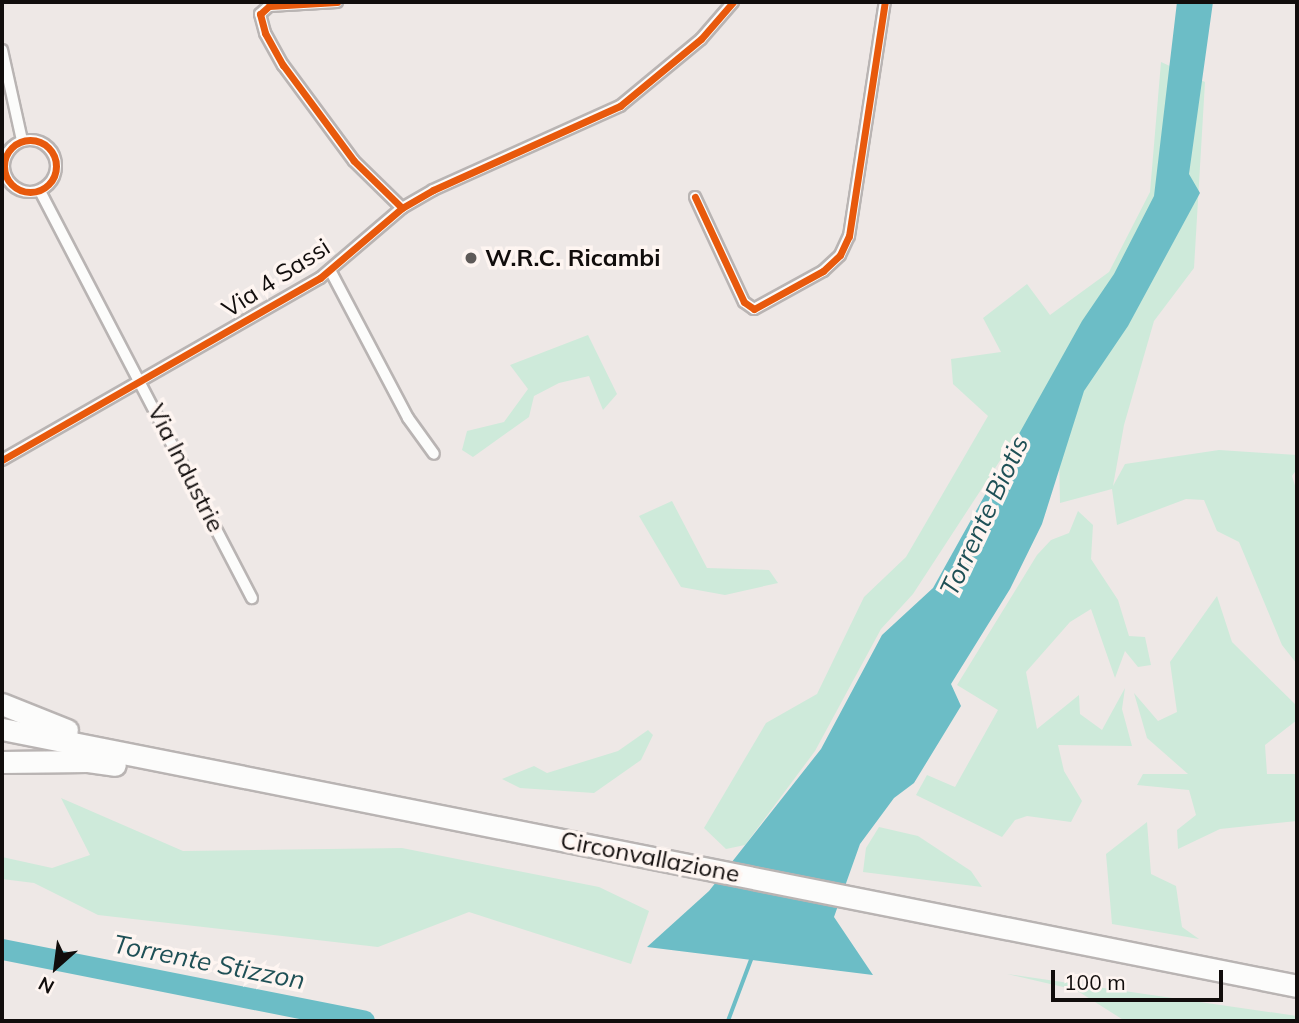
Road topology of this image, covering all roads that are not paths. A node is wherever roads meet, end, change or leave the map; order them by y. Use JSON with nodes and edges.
{"nodes":[{"id":1,"x":337,"y":2,"type":"edge"},
{"id":2,"x":733,"y":2,"type":"edge"},
{"id":3,"x":885,"y":2,"type":"edge"},
{"id":4,"x":2,"y":50,"type":"edge"},
{"id":5,"x":22,"y":140,"type":"junction"},
{"id":6,"x":40,"y":191,"type":"junction"},
{"id":7,"x":695,"y":197,"type":"dead end"},
{"id":8,"x":402,"y":208,"type":"junction"},
{"id":9,"x":330,"y":270,"type":"junction"},
{"id":10,"x":142,"y":381,"type":"junction"},
{"id":11,"x":434,"y":454,"type":"dead end"},
{"id":12,"x":2,"y":460,"type":"edge"},
{"id":13,"x":252,"y":598,"type":"dead end"},
{"id":14,"x":2,"y":704,"type":"edge"},
{"id":15,"x":2,"y":729,"type":"edge"},
{"id":16,"x":2,"y":762,"type":"edge"},
{"id":17,"x":196,"y":767,"type":"junction"},
{"id":18,"x":1297,"y":986,"type":"edge"}],
"edges":[{"from":1,"to":8,"type":"street"},
{"from":2,"to":8,"type":"street","name":"Via 4 Sassi"},
{"from":3,"to":7,"type":"street"},
{"from":4,"to":5,"type":"street"},
{"from":5,"to":6,"type":"street"},
{"from":5,"to":6,"type":"street"},
{"from":6,"to":10,"type":"street","name":"Via Industrie"},
{"from":8,"to":9,"type":"street","name":"Via 4 Sassi"},
{"from":9,"to":10,"type":"street","name":"Via 4 Sassi"},
{"from":9,"to":11,"type":"street"},
{"from":10,"to":12,"type":"street","name":"Via 4 Sassi"},
{"from":10,"to":13,"type":"street","name":"Via Industrie"},
{"from":14,"to":17,"type":"highway"},
{"from":15,"to":17,"type":"highway","name":"Circonvallazione"},
{"from":16,"to":17,"type":"highway"},
{"from":17,"to":18,"type":"highway","name":"Circonvallazione"}]}
